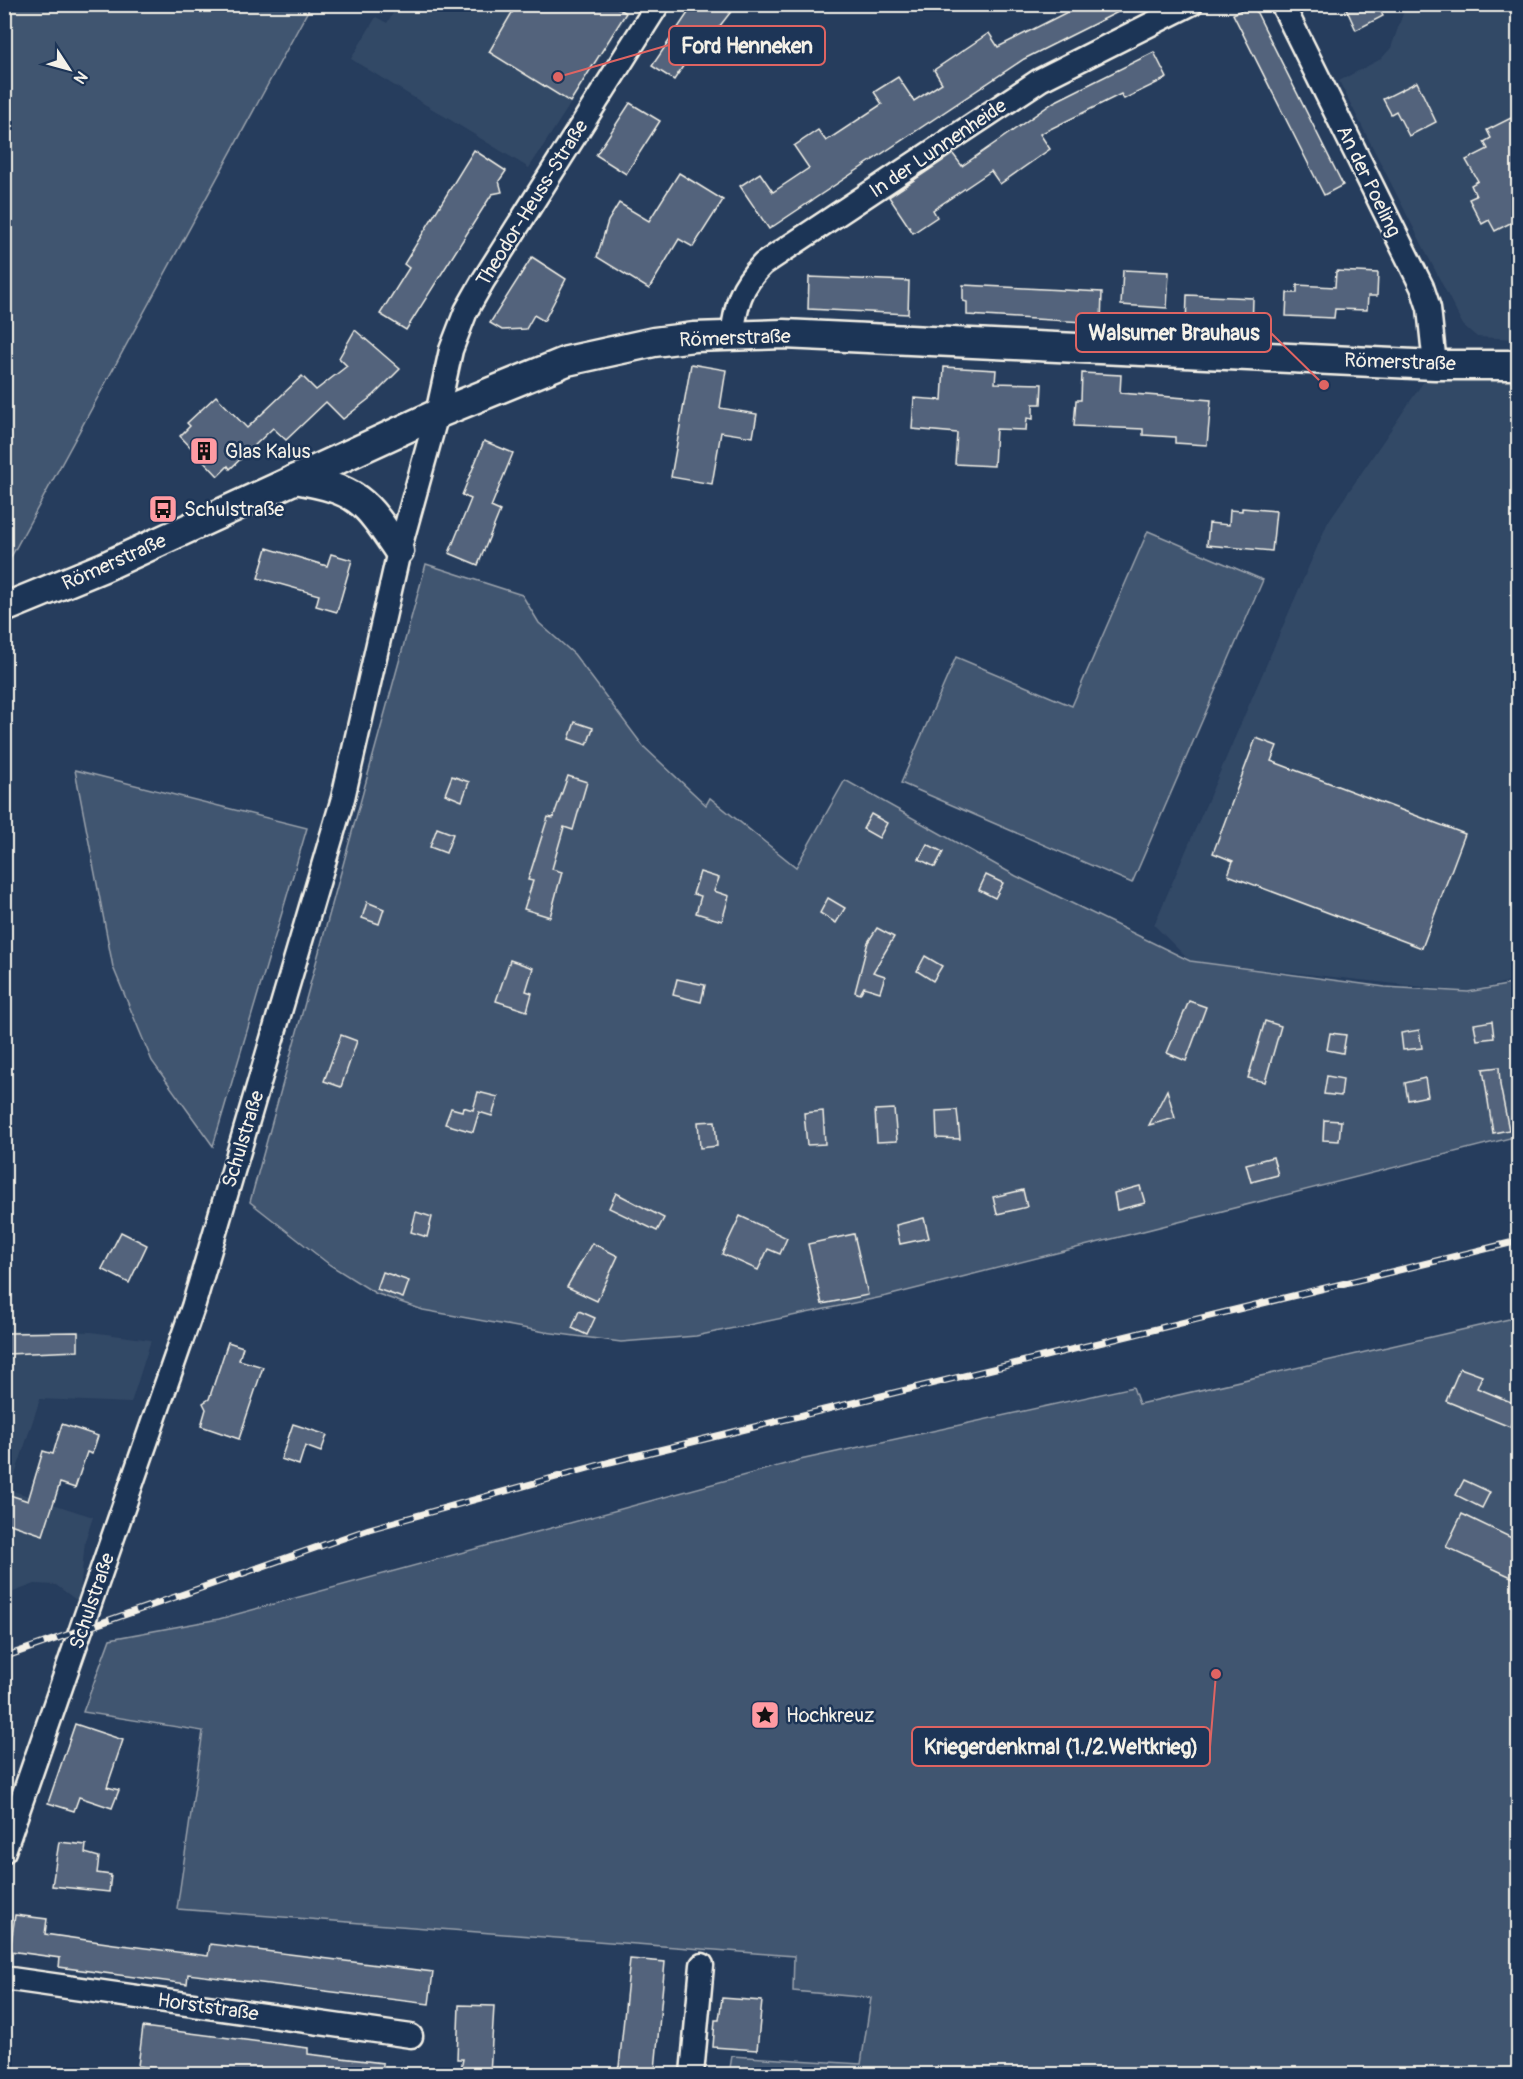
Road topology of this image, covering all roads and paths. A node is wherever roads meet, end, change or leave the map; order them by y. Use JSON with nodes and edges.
{"nodes":[{"id":1,"x":658,"y":4,"type":"edge"},
{"id":2,"x":1191,"y":4,"type":"edge"},
{"id":3,"x":1282,"y":4,"type":"edge"},
{"id":4,"x":732,"y":335,"type":"junction"},
{"id":5,"x":1435,"y":364,"type":"junction"},
{"id":6,"x":1518,"y":365,"type":"edge"},
{"id":7,"x":436,"y":414,"type":"junction"},
{"id":8,"x":295,"y":479,"type":"junction"},
{"id":9,"x":399,"y":551,"type":"junction"},
{"id":10,"x":4,"y":608,"type":"edge"},
{"id":11,"x":4,"y":1851,"type":"edge"},
{"id":12,"x":702,"y":1965,"type":"dead end"},
{"id":13,"x":4,"y":1978,"type":"edge"},
{"id":14,"x":411,"y":2036,"type":"dead end"},
{"id":15,"x":692,"y":2074,"type":"edge"}],
"edges":[{"from":1,"to":7,"type":"street","name":"Theodor-Heuss-Straße"},
{"from":2,"to":4,"type":"street","name":"In der Lunnenheide"},
{"from":3,"to":5,"type":"street","name":"An der Poeling"},
{"from":4,"to":5,"type":"street","name":"Römerstraße"},
{"from":4,"to":7,"type":"street","name":"Römerstraße"},
{"from":5,"to":6,"type":"street","name":"Römerstraße"},
{"from":7,"to":8,"type":"street","name":"Römerstraße"},
{"from":7,"to":9,"type":"street","name":"Schulstraße"},
{"from":8,"to":9,"type":"street"},
{"from":8,"to":10,"type":"street","name":"Römerstraße"},
{"from":9,"to":11,"type":"street","name":"Schulstraße"},
{"from":12,"to":15,"type":"street"},
{"from":13,"to":14,"type":"street","name":"Horststraße"}]}
